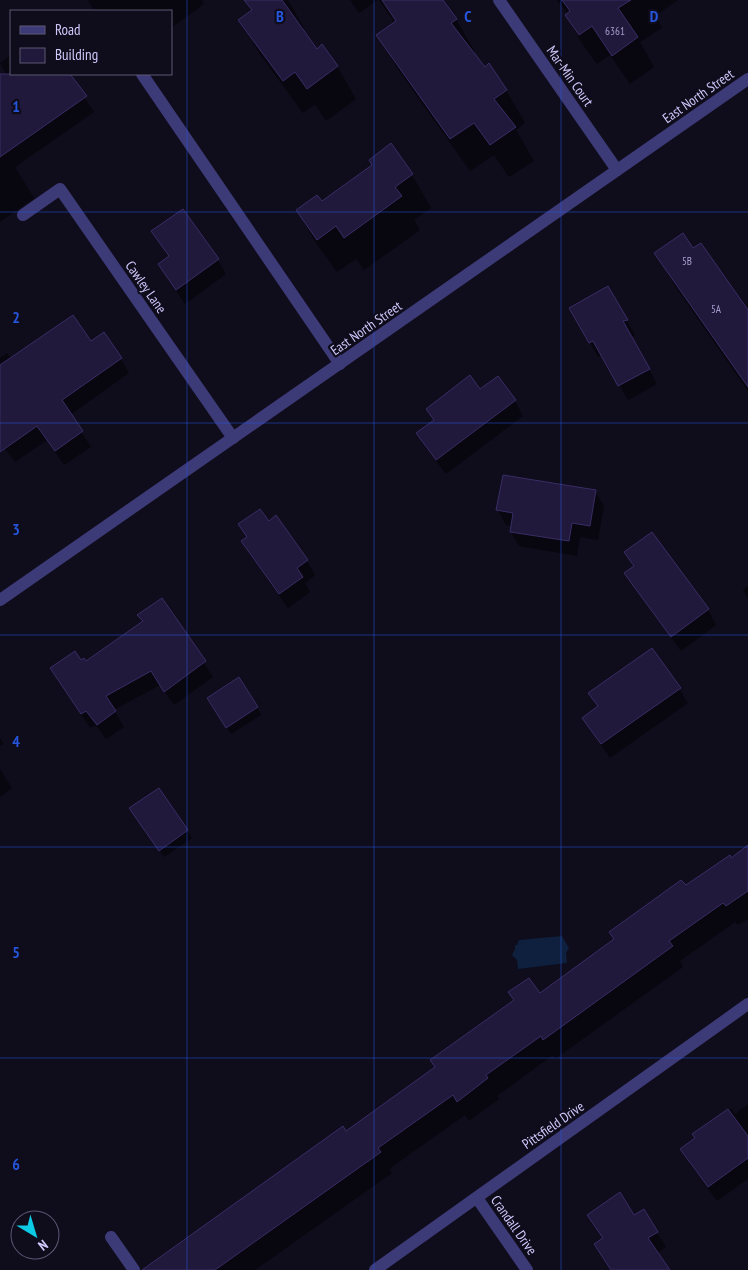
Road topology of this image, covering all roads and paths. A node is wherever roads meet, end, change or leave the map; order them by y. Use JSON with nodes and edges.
{"nodes":[{"id":1,"x":499,"y":0,"type":"edge"},
{"id":2,"x":143,"y":75,"type":"edge"},
{"id":3,"x":748,"y":79,"type":"edge"},
{"id":4,"x":617,"y":170,"type":"junction"},
{"id":5,"x":24,"y":214,"type":"dead end"},
{"id":6,"x":340,"y":364,"type":"junction"},
{"id":7,"x":233,"y":438,"type":"junction"},
{"id":8,"x":0,"y":600,"type":"edge"},
{"id":9,"x":748,"y":1004,"type":"edge"},
{"id":10,"x":476,"y":1198,"type":"junction"},
{"id":11,"x":111,"y":1237,"type":"dead end"},
{"id":12,"x":134,"y":1270,"type":"edge"},
{"id":13,"x":375,"y":1270,"type":"edge"},
{"id":14,"x":528,"y":1270,"type":"edge"}],
"edges":[{"from":1,"to":4,"type":"street","name":"Mar-Min Court"},
{"from":2,"to":6,"type":"street"},
{"from":3,"to":4,"type":"street","name":"East North Street"},
{"from":4,"to":6,"type":"street","name":"East North Street"},
{"from":5,"to":7,"type":"street","name":"Cawley Lane"},
{"from":6,"to":7,"type":"street","name":"East North Street"},
{"from":7,"to":8,"type":"street","name":"East North Street"},
{"from":9,"to":10,"type":"street","name":"Pittsfield Drive"},
{"from":10,"to":13,"type":"street","name":"Pittsfield Drive"},
{"from":10,"to":14,"type":"street","name":"Crandall Drive"},
{"from":11,"to":12,"type":"street"}]}
